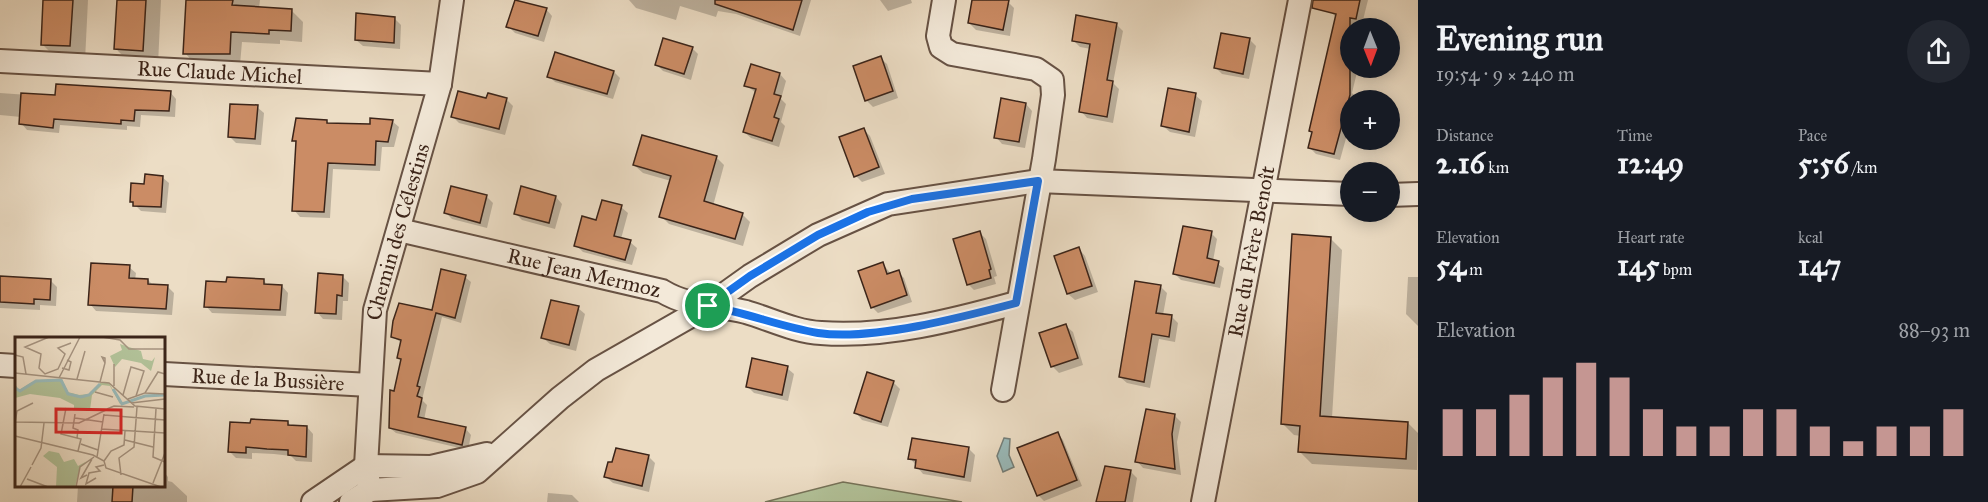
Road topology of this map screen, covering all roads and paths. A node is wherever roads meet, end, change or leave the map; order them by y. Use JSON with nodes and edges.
{"nodes":[{"id":1,"x":452,"y":0,"type":"edge"},
{"id":2,"x":944,"y":0,"type":"edge"},
{"id":3,"x":1300,"y":0,"type":"edge"},
{"id":4,"x":0,"y":61,"type":"edge"},
{"id":5,"x":440,"y":84,"type":"junction"},
{"id":6,"x":1038,"y":181,"type":"junction"},
{"id":7,"x":1264,"y":191,"type":"junction"},
{"id":8,"x":1340,"y":194,"type":"edge"},
{"id":9,"x":1418,"y":194,"type":"edge"},
{"id":10,"x":1400,"y":195,"type":"edge"},
{"id":11,"x":399,"y":230,"type":"junction"},
{"id":12,"x":1016,"y":303,"type":"junction"},
{"id":13,"x":708,"y":306,"type":"junction"},
{"id":14,"x":0,"y":365,"type":"edge"},
{"id":15,"x":15,"y":366,"type":"edge"},
{"id":16,"x":165,"y":374,"type":"edge"},
{"id":17,"x":370,"y":385,"type":"junction"},
{"id":18,"x":1003,"y":390,"type":"dead end"},
{"id":19,"x":503,"y":449,"type":"junction"},
{"id":20,"x":366,"y":466,"type":"junction"},
{"id":21,"x":361,"y":496,"type":"edge"},
{"id":22,"x":313,"y":502,"type":"edge"},
{"id":23,"x":1203,"y":502,"type":"edge"}],
"edges":[{"from":1,"to":5,"type":"street","name":"Chemin des Célestins"},
{"from":2,"to":6,"type":"street"},
{"from":3,"to":7,"type":"street","name":"Rue du Frère Benoît"},
{"from":4,"to":5,"type":"street","name":"Rue Claude Michel"},
{"from":5,"to":11,"type":"street","name":"Chemin des Célestins"},
{"from":6,"to":7,"type":"street"},
{"from":6,"to":12,"type":"street"},
{"from":6,"to":13,"type":"street"},
{"from":7,"to":8,"type":"street"},
{"from":7,"to":23,"type":"street","name":"Rue du Frère Benoît"},
{"from":9,"to":10,"type":"street"},
{"from":11,"to":13,"type":"street","name":"Rue Jean Mermoz"},
{"from":11,"to":17,"type":"street","name":"Chemin des Célestins"},
{"from":12,"to":13,"type":"street","name":"Rue Jean Mermoz"},
{"from":12,"to":18,"type":"street"},
{"from":13,"to":19,"type":"street"},
{"from":14,"to":15,"type":"street"},
{"from":16,"to":17,"type":"street","name":"Rue de la Bussière"},
{"from":17,"to":20,"type":"street","name":"Chemin des Célestins"},
{"from":19,"to":20,"type":"street"},
{"from":19,"to":21,"type":"street"},
{"from":20,"to":21,"type":"street","name":"Chemin des Célestins"},
{"from":20,"to":22,"type":"street"}]}
